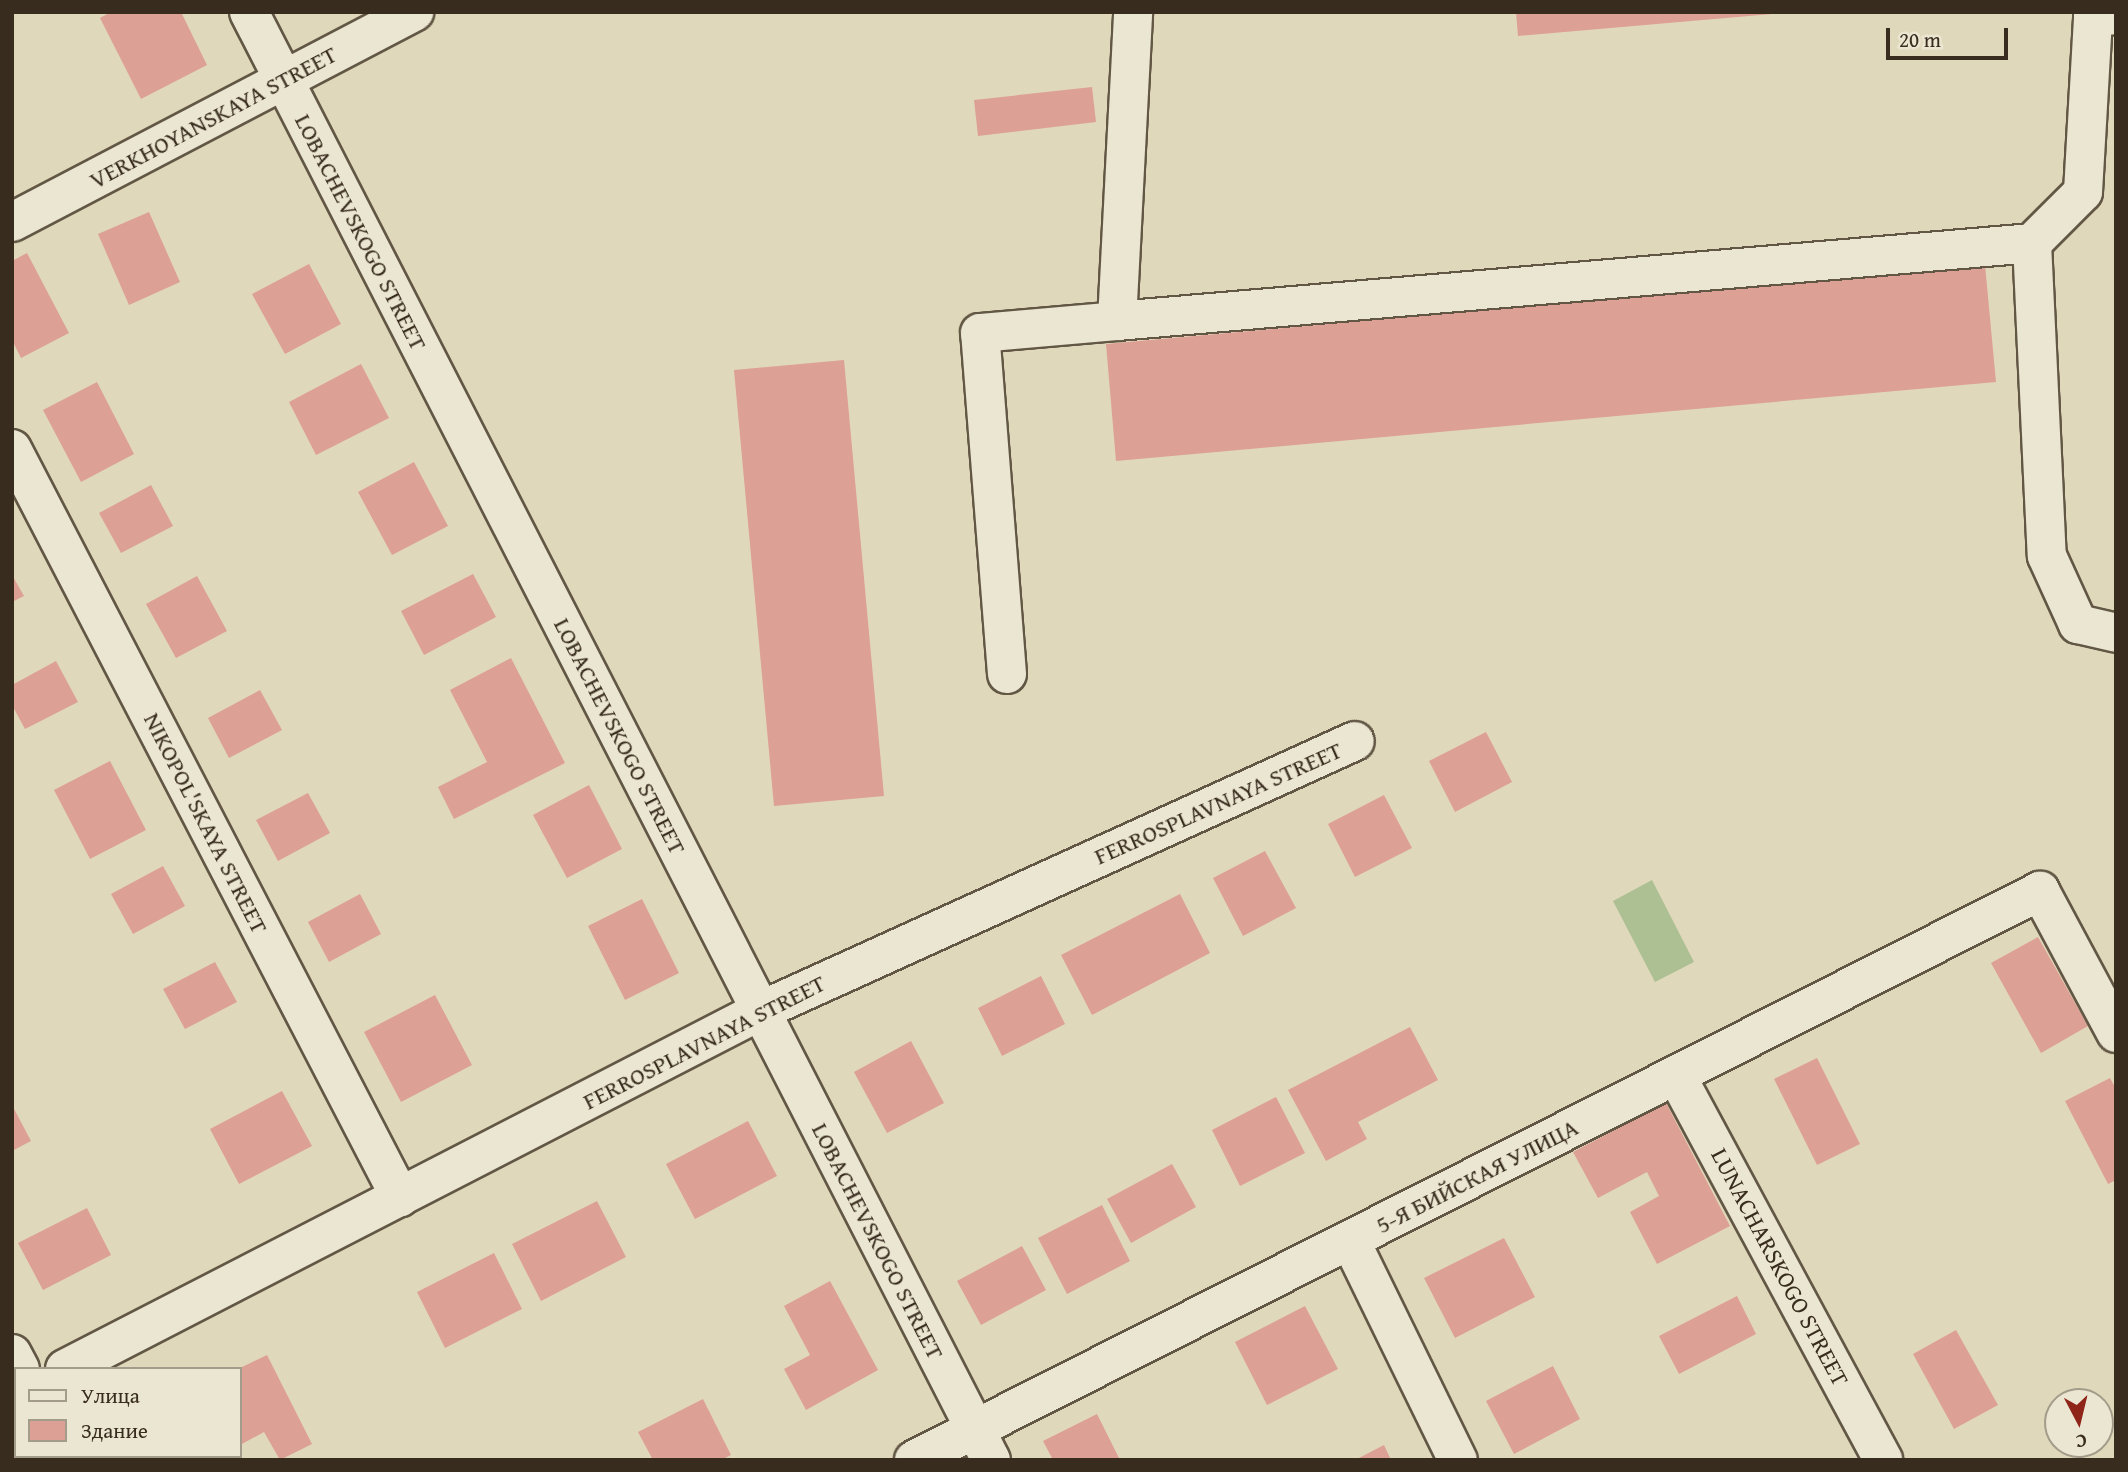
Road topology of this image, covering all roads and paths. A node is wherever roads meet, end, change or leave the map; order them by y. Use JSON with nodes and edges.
{"nodes":[{"id":1,"x":249,"y":12,"type":"edge"},
{"id":2,"x":414,"y":12,"type":"edge"},
{"id":3,"x":1133,"y":12,"type":"edge"},
{"id":4,"x":2116,"y":15,"type":"edge"},
{"id":5,"x":284,"y":80,"type":"junction"},
{"id":6,"x":12,"y":222,"type":"edge"},
{"id":7,"x":2032,"y":243,"type":"junction"},
{"id":8,"x":1117,"y":321,"type":"junction"},
{"id":9,"x":12,"y":449,"type":"edge"},
{"id":10,"x":2116,"y":633,"type":"edge"},
{"id":11,"x":1007,"y":674,"type":"dead end"},
{"id":12,"x":1355,"y":741,"type":"dead end"},
{"id":13,"x":760,"y":1011,"type":"junction"},
{"id":14,"x":2116,"y":1033,"type":"edge"},
{"id":15,"x":1676,"y":1075,"type":"junction"},
{"id":16,"x":400,"y":1197,"type":"junction"},
{"id":17,"x":1350,"y":1240,"type":"junction"},
{"id":18,"x":69,"y":1367,"type":"edge"},
{"id":19,"x":983,"y":1444,"type":"edge"},
{"id":20,"x":914,"y":1460,"type":"edge"},
{"id":21,"x":1458,"y":1460,"type":"edge"},
{"id":22,"x":1883,"y":1460,"type":"edge"}],
"edges":[{"from":1,"to":5,"type":"street","name":"LOBACHEVSKOGO STREET"},
{"from":2,"to":5,"type":"street","name":"VERKHOYANSKAYA STREET"},
{"from":3,"to":8,"type":"street"},
{"from":4,"to":7,"type":"street"},
{"from":5,"to":6,"type":"street","name":"VERKHOYANSKAYA STREET"},
{"from":5,"to":13,"type":"street","name":"LOBACHEVSKOGO STREET"},
{"from":7,"to":8,"type":"street"},
{"from":7,"to":10,"type":"street"},
{"from":8,"to":11,"type":"street"},
{"from":9,"to":16,"type":"street","name":"NIKOPOL'SKAYA STREET"},
{"from":12,"to":13,"type":"street","name":"FERROSPLAVNAYA STREET"},
{"from":13,"to":16,"type":"street","name":"FERROSPLAVNAYA STREET"},
{"from":13,"to":19,"type":"street","name":"LOBACHEVSKOGO STREET"},
{"from":14,"to":15,"type":"street","name":"5-Я БИЙСКАЯ УЛИЦА"},
{"from":15,"to":17,"type":"street","name":"5-Я БИЙСКАЯ УЛИЦА"},
{"from":15,"to":22,"type":"street","name":"LUNACHARSKOGO STREET"},
{"from":16,"to":18,"type":"street","name":"FERROSPLAVNAYA STREET"},
{"from":17,"to":19,"type":"street","name":"5-Я БИЙСКАЯ УЛИЦА"},
{"from":17,"to":21,"type":"street"},
{"from":19,"to":20,"type":"street","name":"5-Я БИЙСКАЯ УЛИЦА"}]}
